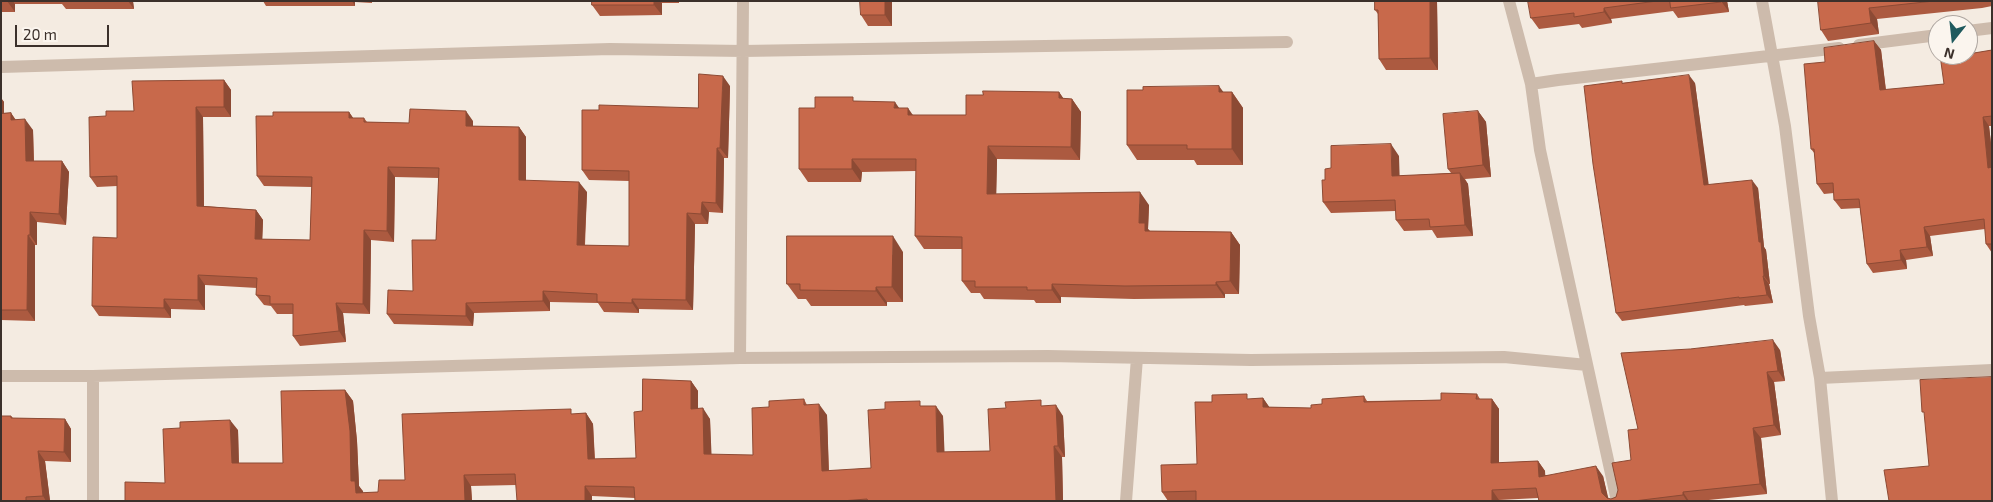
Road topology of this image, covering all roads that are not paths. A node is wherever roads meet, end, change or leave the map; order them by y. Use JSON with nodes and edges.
{"nodes":[{"id":1,"x":743,"y":1,"type":"edge"},
{"id":2,"x":1509,"y":1,"type":"edge"},
{"id":3,"x":1762,"y":1,"type":"edge"},
{"id":4,"x":1992,"y":28,"type":"edge"},
{"id":5,"x":1978,"y":30,"type":"edge"},
{"id":6,"x":1928,"y":36,"type":"edge"},
{"id":7,"x":1287,"y":42,"type":"dead end"},
{"id":8,"x":743,"y":51,"type":"junction"},
{"id":9,"x":1773,"y":56,"type":"junction"},
{"id":10,"x":1,"y":67,"type":"edge"},
{"id":11,"x":1531,"y":84,"type":"junction"},
{"id":12,"x":740,"y":358,"type":"junction"},
{"id":13,"x":1137,"y":358,"type":"junction"},
{"id":14,"x":1587,"y":366,"type":"junction"},
{"id":15,"x":1992,"y":370,"type":"edge"},
{"id":16,"x":1,"y":376,"type":"edge"},
{"id":17,"x":93,"y":376,"type":"junction"},
{"id":18,"x":1820,"y":378,"type":"junction"},
{"id":19,"x":93,"y":501,"type":"edge"},
{"id":20,"x":1126,"y":501,"type":"edge"},
{"id":21,"x":1617,"y":501,"type":"edge"},
{"id":22,"x":1832,"y":501,"type":"edge"}],
"edges":[{"from":1,"to":8,"type":"street"},
{"from":2,"to":11,"type":"street"},
{"from":3,"to":9,"type":"street"},
{"from":4,"to":5,"type":"street"},
{"from":6,"to":9,"type":"street"},
{"from":7,"to":8,"type":"street"},
{"from":8,"to":10,"type":"street"},
{"from":8,"to":12,"type":"street"},
{"from":9,"to":11,"type":"street"},
{"from":9,"to":18,"type":"street"},
{"from":11,"to":14,"type":"street"},
{"from":12,"to":13,"type":"street"},
{"from":12,"to":17,"type":"street"},
{"from":13,"to":14,"type":"street"},
{"from":13,"to":20,"type":"street"},
{"from":14,"to":21,"type":"street"},
{"from":15,"to":18,"type":"street"},
{"from":16,"to":17,"type":"street"},
{"from":17,"to":19,"type":"street"},
{"from":18,"to":22,"type":"street"}]}
